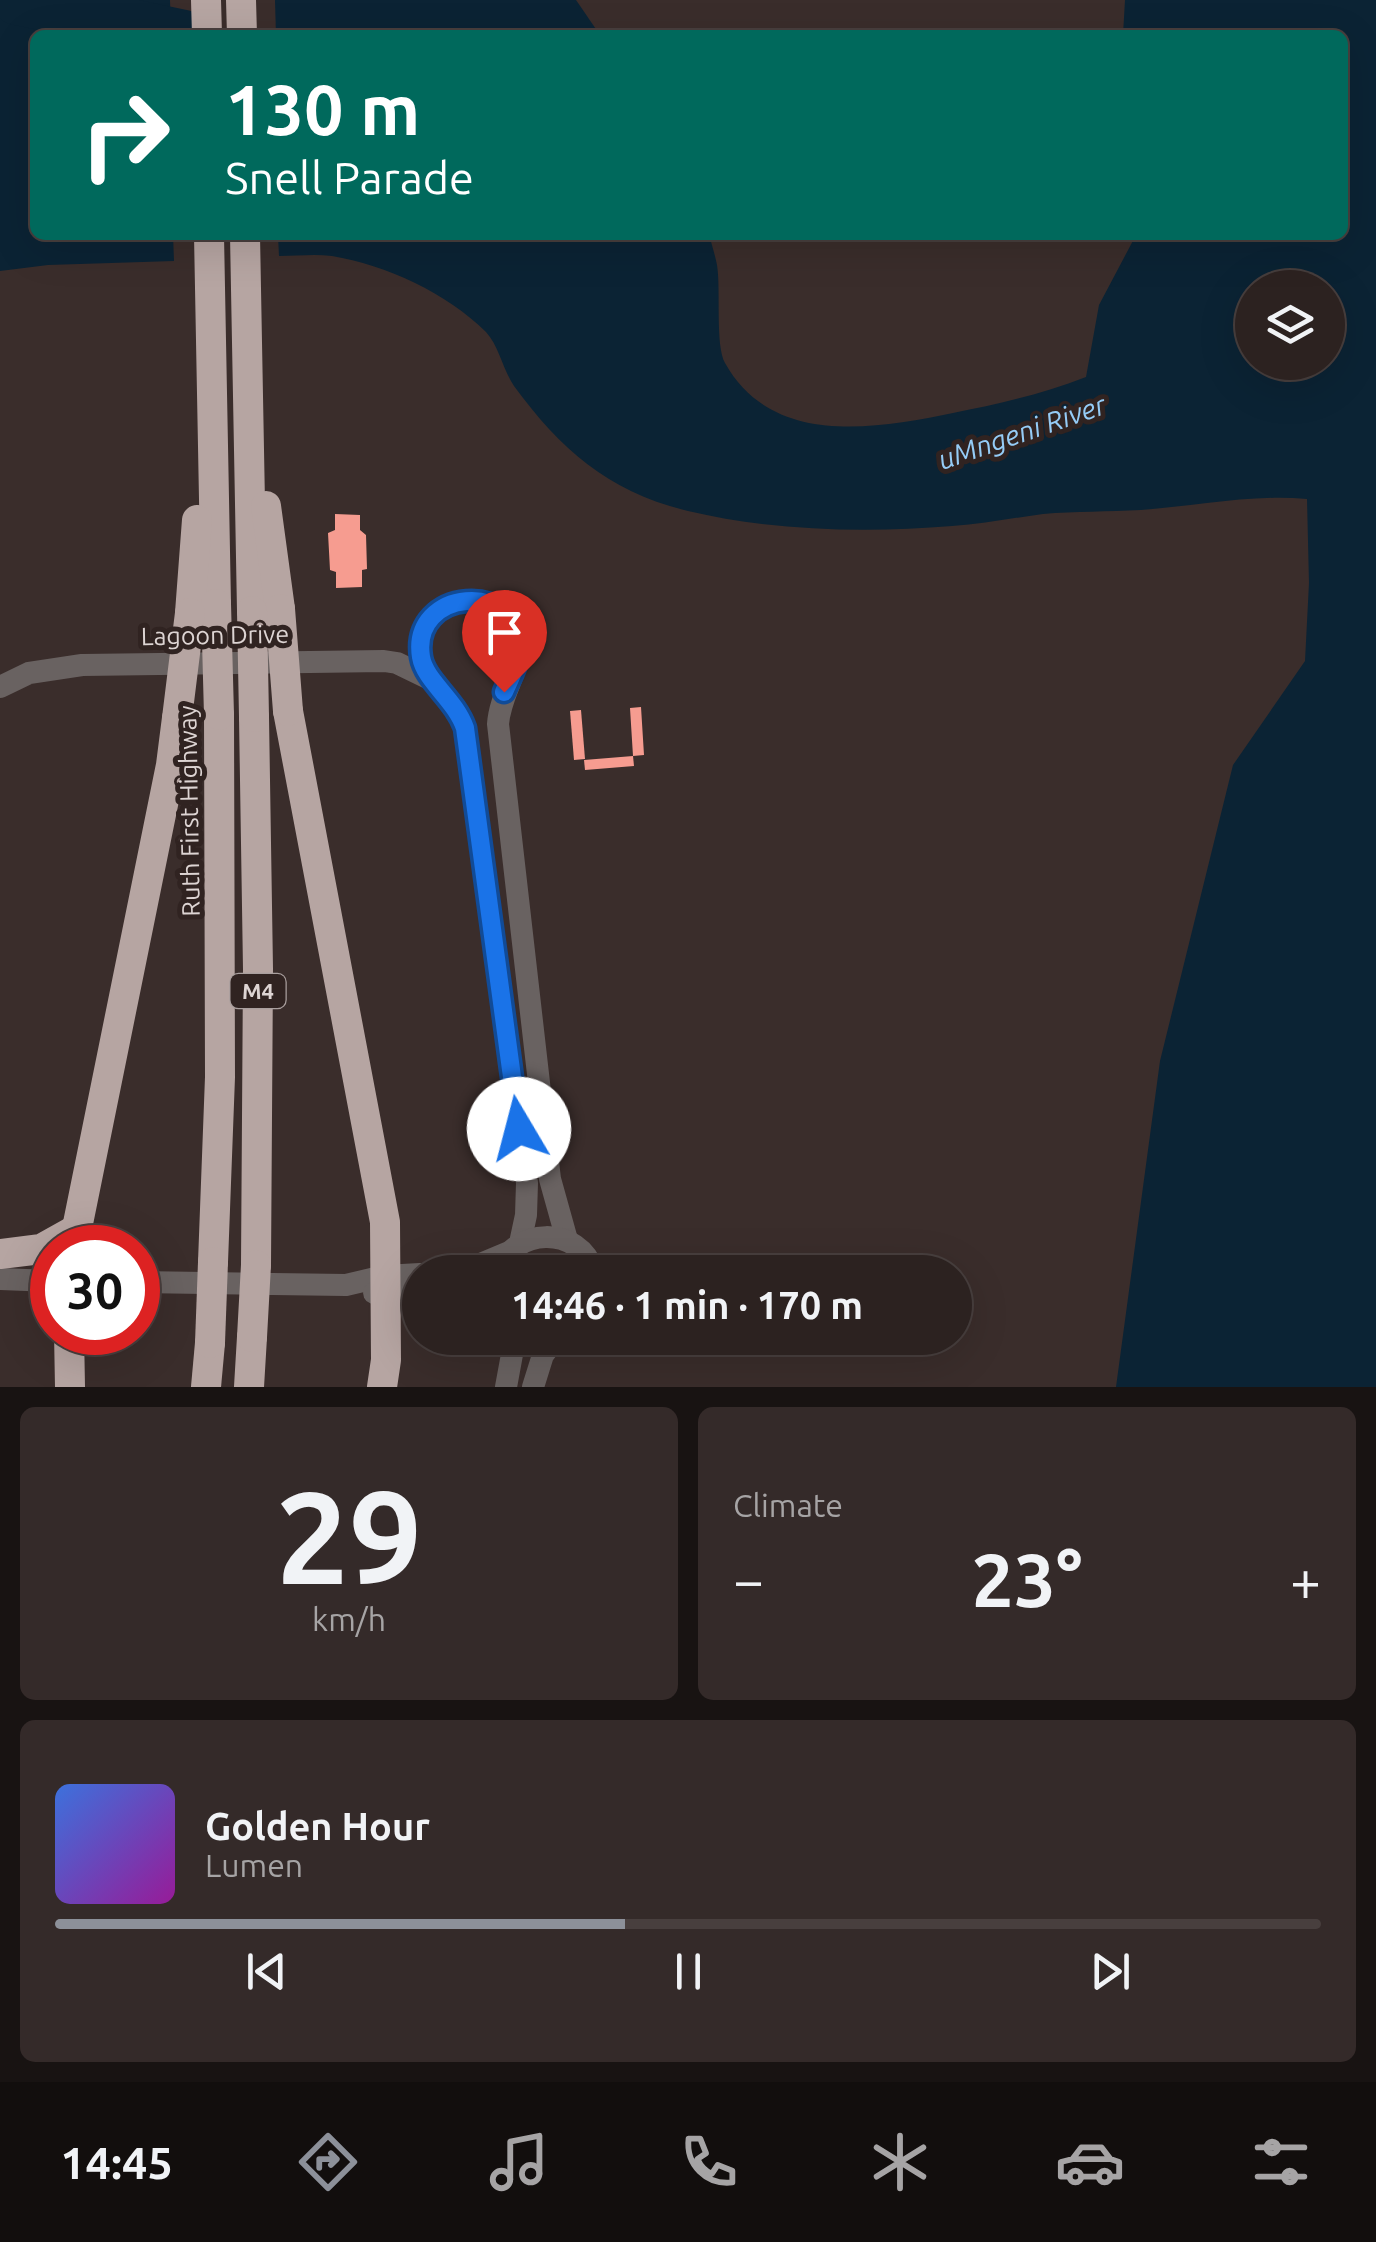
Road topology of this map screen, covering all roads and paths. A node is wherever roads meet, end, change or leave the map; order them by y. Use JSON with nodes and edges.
{"nodes":[{"id":1,"x":206,"y":0,"type":"edge"},
{"id":2,"x":241,"y":0,"type":"edge"},
{"id":3,"x":207,"y":30,"type":"edge"},
{"id":4,"x":242,"y":30,"type":"edge"},
{"id":5,"x":210,"y":240,"type":"edge"},
{"id":6,"x":245,"y":240,"type":"edge"},
{"id":7,"x":203,"y":608,"type":"junction"},
{"id":8,"x":266,"y":610,"type":"junction"},
{"id":9,"x":430,"y":679,"type":"junction"},
{"id":10,"x":0,"y":687,"type":"edge"},
{"id":11,"x":77,"y":1225,"type":"edge"},
{"id":12,"x":567,"y":1240,"type":"junction"},
{"id":13,"x":30,"y":1250,"type":"edge"},
{"id":14,"x":0,"y":1254,"type":"edge"},
{"id":15,"x":508,"y":1255,"type":"edge"},
{"id":16,"x":509,"y":1255,"type":"edge"},
{"id":17,"x":584,"y":1255,"type":"edge"},
{"id":18,"x":0,"y":1279,"type":"edge"},
{"id":19,"x":30,"y":1280,"type":"edge"},
{"id":20,"x":402,"y":1280,"type":"edge"},
{"id":21,"x":160,"y":1282,"type":"edge"},
{"id":22,"x":385,"y":1286,"type":"junction"},
{"id":23,"x":402,"y":1291,"type":"edge"},
{"id":24,"x":69,"y":1355,"type":"edge"},
{"id":25,"x":513,"y":1355,"type":"edge"},
{"id":26,"x":544,"y":1355,"type":"edge"},
{"id":27,"x":70,"y":1387,"type":"edge"},
{"id":28,"x":206,"y":1387,"type":"edge"},
{"id":29,"x":248,"y":1387,"type":"edge"},
{"id":30,"x":382,"y":1387,"type":"edge"},
{"id":31,"x":506,"y":1387,"type":"edge"},
{"id":32,"x":533,"y":1387,"type":"edge"}],
"edges":[{"from":1,"to":3,"type":"highway"},
{"from":2,"to":4,"type":"highway"},
{"from":5,"to":7,"type":"highway","name":"Ruth First Highway","number":"M4"},
{"from":6,"to":8,"type":"highway","number":"M4"},
{"from":7,"to":11,"type":"highway","bridge":true},
{"from":7,"to":28,"type":"highway","name":"Ruth First Highway","number":"M4","bridge":true},
{"from":8,"to":22,"type":"highway","bridge":true},
{"from":8,"to":29,"type":"highway","number":"M4","bridge":true},
{"from":9,"to":10,"type":"street","name":"Lagoon Drive"},
{"from":9,"to":12,"type":"street"},
{"from":9,"to":15,"type":"street"},
{"from":12,"to":16,"type":"street"},
{"from":12,"to":17,"type":"street"},
{"from":13,"to":14,"type":"highway"},
{"from":18,"to":19,"type":"street"},
{"from":20,"to":22,"type":"street"},
{"from":21,"to":22,"type":"street"},
{"from":22,"to":23,"type":"street"},
{"from":22,"to":30,"type":"highway"},
{"from":24,"to":27,"type":"highway"},
{"from":25,"to":31,"type":"street"},
{"from":26,"to":32,"type":"street"}]}
